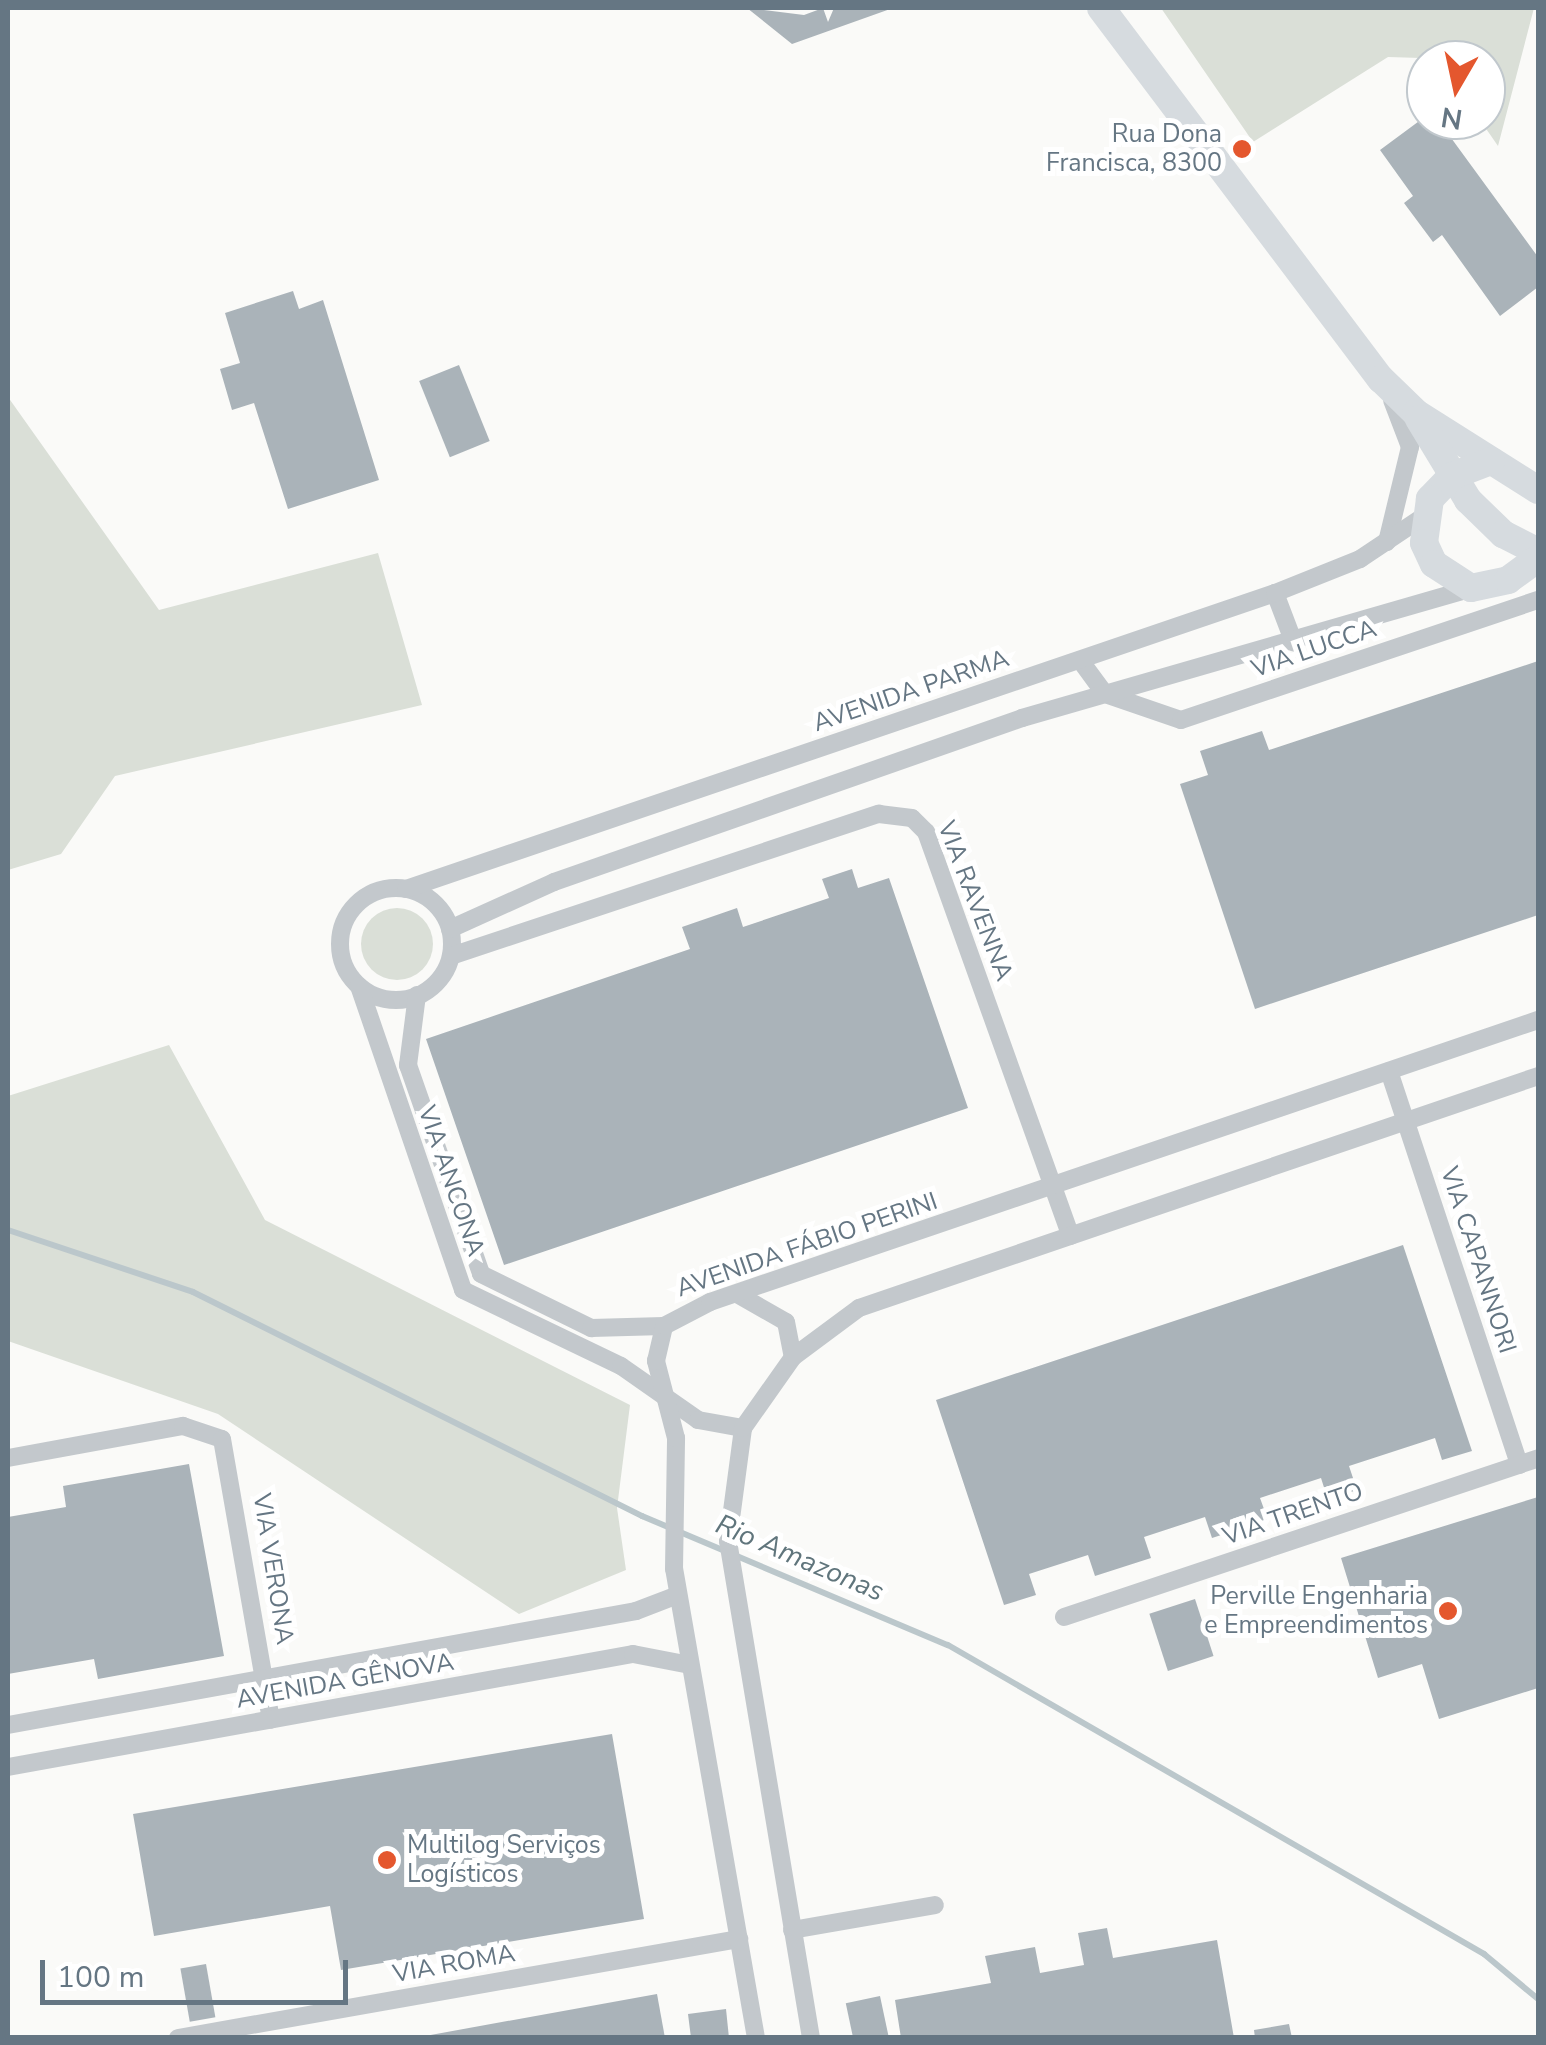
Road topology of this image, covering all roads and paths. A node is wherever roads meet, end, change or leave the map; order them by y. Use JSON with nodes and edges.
{"nodes":[{"id":1,"x":1101,"y":8,"type":"edge"},
{"id":2,"x":1381,"y":379,"type":"junction"},
{"id":3,"x":1416,"y":413,"type":"junction"},
{"id":4,"x":1491,"y":461,"type":"junction"},
{"id":5,"x":1452,"y":476,"type":"junction"},
{"id":6,"x":1538,"y":490,"type":"edge"},
{"id":7,"x":1422,"y":517,"type":"junction"},
{"id":8,"x":1387,"y":542,"type":"junction"},
{"id":9,"x":1538,"y":555,"type":"edge"},
{"id":10,"x":1471,"y":588,"type":"junction"},
{"id":11,"x":1275,"y":594,"type":"junction"},
{"id":12,"x":1538,"y":600,"type":"edge"},
{"id":13,"x":1294,"y":643,"type":"junction"},
{"id":14,"x":1080,"y":660,"type":"junction"},
{"id":15,"x":1106,"y":694,"type":"junction"},
{"id":16,"x":406,"y":889,"type":"junction"},
{"id":17,"x":450,"y":929,"type":"junction"},
{"id":18,"x":450,"y":956,"type":"junction"},
{"id":19,"x":359,"y":986,"type":"junction"},
{"id":20,"x":417,"y":995,"type":"junction"},
{"id":21,"x":1538,"y":1020,"type":"edge"},
{"id":22,"x":1389,"y":1072,"type":"junction"},
{"id":23,"x":1538,"y":1076,"type":"edge"},
{"id":24,"x":1406,"y":1122,"type":"junction"},
{"id":25,"x":1053,"y":1186,"type":"junction"},
{"id":26,"x":1071,"y":1236,"type":"junction"},
{"id":27,"x":736,"y":1294,"type":"junction"},
{"id":28,"x":664,"y":1326,"type":"junction"},
{"id":29,"x":794,"y":1357,"type":"junction"},
{"id":30,"x":664,"y":1395,"type":"junction"},
{"id":31,"x":743,"y":1428,"type":"junction"},
{"id":32,"x":8,"y":1458,"type":"edge"},
{"id":33,"x":1538,"y":1458,"type":"edge"},
{"id":34,"x":1519,"y":1465,"type":"junction"},
{"id":35,"x":678,"y":1595,"type":"junction"},
{"id":36,"x":1064,"y":1617,"type":"dead end"},
{"id":37,"x":690,"y":1664,"type":"junction"},
{"id":38,"x":265,"y":1678,"type":"junction"},
{"id":39,"x":271,"y":1720,"type":"junction"},
{"id":40,"x":8,"y":1725,"type":"edge"},
{"id":41,"x":8,"y":1767,"type":"edge"},
{"id":42,"x":935,"y":1905,"type":"dead end"},
{"id":43,"x":792,"y":1930,"type":"junction"},
{"id":44,"x":739,"y":1940,"type":"junction"},
{"id":45,"x":178,"y":2038,"type":"edge"},
{"id":46,"x":756,"y":2038,"type":"edge"},
{"id":47,"x":811,"y":2038,"type":"edge"}],
"edges":[{"from":1,"to":2,"type":"main road"},
{"from":2,"to":3,"type":"main road"},
{"from":2,"to":8,"type":"street"},
{"from":3,"to":4,"type":"main road"},
{"from":3,"to":5,"type":"main road"},
{"from":4,"to":5,"type":"main road"},
{"from":4,"to":6,"type":"main road"},
{"from":5,"to":7,"type":"main road"},
{"from":5,"to":9,"type":"main road"},
{"from":7,"to":8,"type":"street","name":"AVENIDA PARMA"},
{"from":7,"to":10,"type":"main road"},
{"from":8,"to":11,"type":"street","name":"AVENIDA PARMA"},
{"from":9,"to":10,"type":"main road"},
{"from":10,"to":13,"type":"street"},
{"from":11,"to":13,"type":"street"},
{"from":11,"to":14,"type":"street","name":"AVENIDA PARMA"},
{"from":12,"to":15,"type":"street","name":"VIA LUCCA"},
{"from":13,"to":15,"type":"street"},
{"from":14,"to":15,"type":"street"},
{"from":14,"to":16,"type":"street","name":"AVENIDA PARMA"},
{"from":15,"to":17,"type":"street"},
{"from":16,"to":17,"type":"street"},
{"from":16,"to":19,"type":"street"},
{"from":17,"to":18,"type":"street"},
{"from":18,"to":20,"type":"street"},
{"from":18,"to":25,"type":"street","name":"VIA RAVENNA"},
{"from":19,"to":20,"type":"street"},
{"from":19,"to":30,"type":"street","name":"VIA ANCONA"},
{"from":20,"to":28,"type":"street","name":"VIA ANCONA"},
{"from":21,"to":22,"type":"street","name":"AVENIDA FÁBIO PERINI"},
{"from":22,"to":24,"type":"street","name":"VIA CAPANNORI"},
{"from":22,"to":25,"type":"street","name":"AVENIDA FÁBIO PERINI"},
{"from":23,"to":24,"type":"street"},
{"from":24,"to":26,"type":"street"},
{"from":24,"to":34,"type":"street","name":"VIA CAPANNORI"},
{"from":25,"to":26,"type":"street","name":"VIA RAVENNA"},
{"from":25,"to":27,"type":"street","name":"AVENIDA FÁBIO PERINI"},
{"from":26,"to":29,"type":"street"},
{"from":27,"to":28,"type":"street","name":"AVENIDA FÁBIO PERINI"},
{"from":27,"to":29,"type":"street"},
{"from":28,"to":30,"type":"street","name":"AVENIDA FÁBIO PERINI"},
{"from":29,"to":31,"type":"street"},
{"from":30,"to":31,"type":"street"},
{"from":30,"to":35,"type":"street","name":"AVENIDA FÁBIO PERINI"},
{"from":31,"to":43,"type":"street"},
{"from":32,"to":38,"type":"street","name":"VIA VERONA"},
{"from":33,"to":34,"type":"street","name":"VIA TRENTO"},
{"from":34,"to":36,"type":"street","name":"VIA TRENTO"},
{"from":35,"to":37,"type":"street","name":"AVENIDA FÁBIO PERINI"},
{"from":35,"to":38,"type":"street","name":"AVENIDA GÊNOVA"},
{"from":37,"to":39,"type":"street","name":"AVENIDA GÊNOVA"},
{"from":37,"to":44,"type":"street","name":"AVENIDA FÁBIO PERINI"},
{"from":38,"to":39,"type":"street","name":"VIA VERONA"},
{"from":38,"to":40,"type":"street","name":"AVENIDA GÊNOVA"},
{"from":39,"to":41,"type":"street","name":"AVENIDA GÊNOVA"},
{"from":42,"to":43,"type":"street"},
{"from":43,"to":47,"type":"street"},
{"from":44,"to":45,"type":"street","name":"VIA ROMA"},
{"from":44,"to":46,"type":"street","name":"AVENIDA FÁBIO PERINI"}]}
